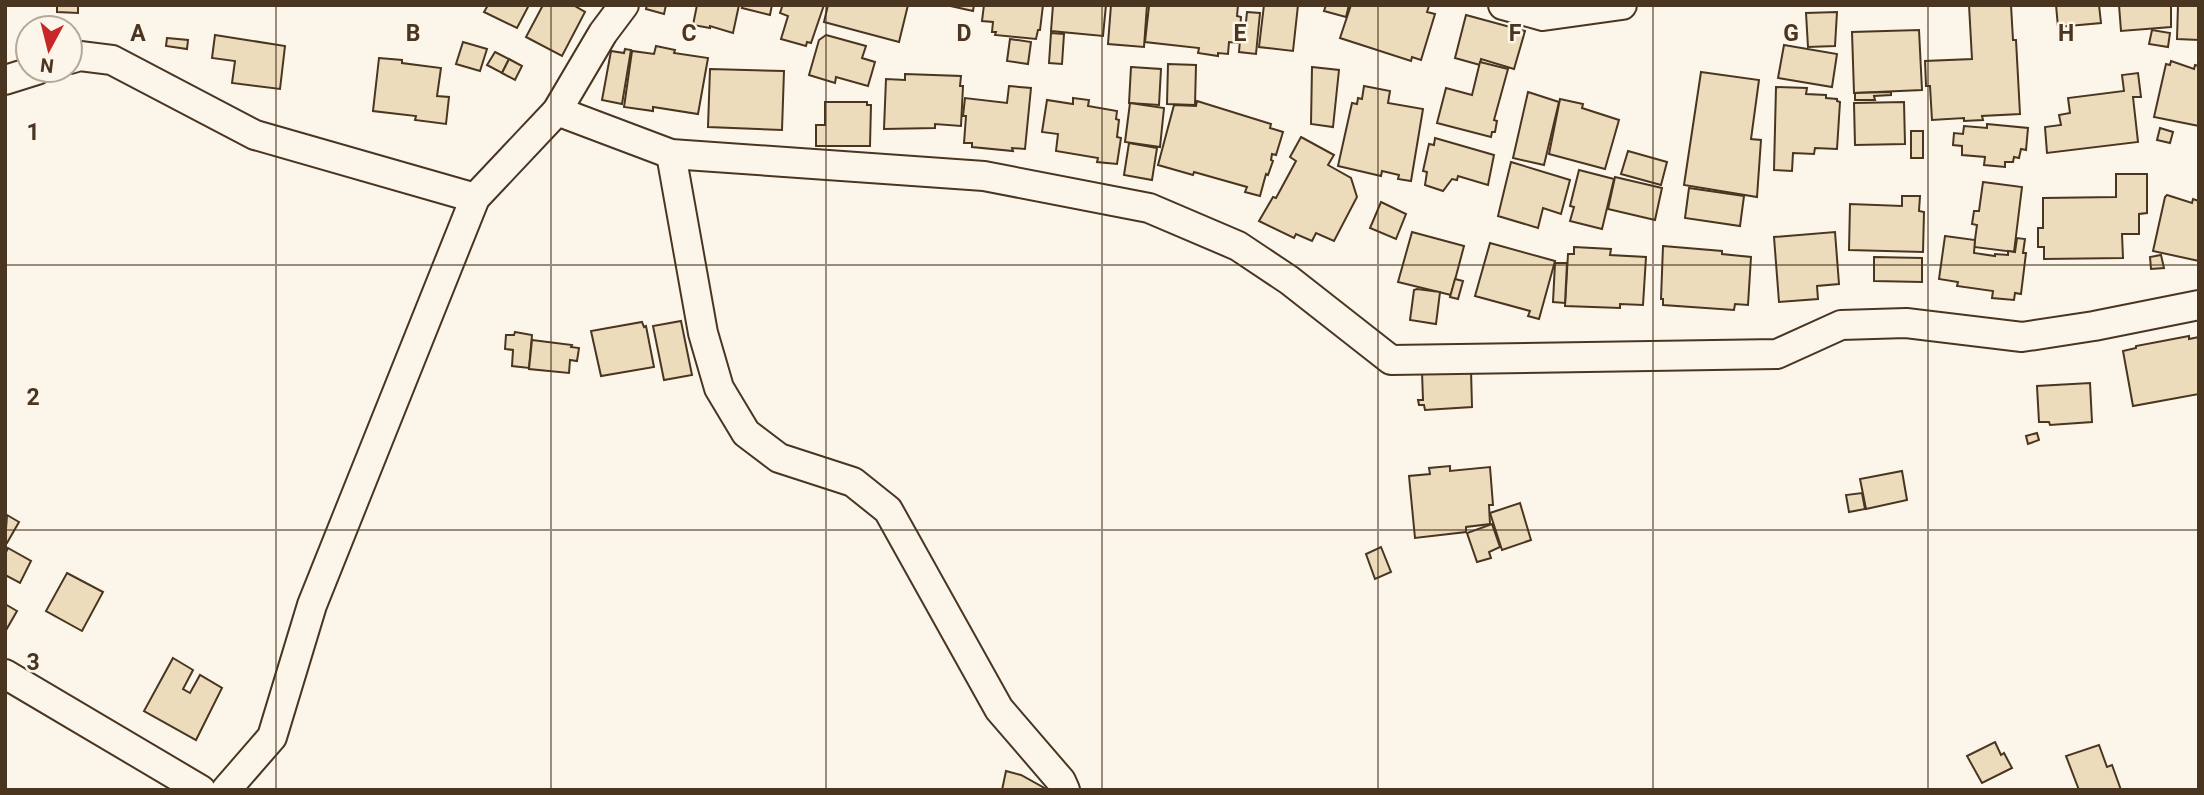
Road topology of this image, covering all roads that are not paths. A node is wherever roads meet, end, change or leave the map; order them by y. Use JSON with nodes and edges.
{"nodes":[{"id":1,"x":624,"y":5,"type":"edge"},
{"id":2,"x":1503,"y":5,"type":"edge"},
{"id":3,"x":1622,"y":5,"type":"edge"},
{"id":4,"x":84,"y":56,"type":"edge"},
{"id":5,"x":557,"y":111,"type":"junction"},
{"id":6,"x":671,"y":154,"type":"junction"},
{"id":7,"x":475,"y":198,"type":"junction"},
{"id":8,"x":2199,"y":305,"type":"edge"},
{"id":9,"x":5,"y":674,"type":"edge"},
{"id":10,"x":201,"y":790,"type":"edge"},
{"id":11,"x":226,"y":790,"type":"edge"},
{"id":12,"x":1065,"y":790,"type":"edge"}],
"edges":[{"from":1,"to":5,"type":"street"},
{"from":2,"to":3,"type":"street"},
{"from":4,"to":7,"type":"street"},
{"from":5,"to":6,"type":"street"},
{"from":5,"to":7,"type":"street"},
{"from":6,"to":8,"type":"street"},
{"from":6,"to":12,"type":"street"},
{"from":7,"to":11,"type":"street"},
{"from":9,"to":10,"type":"street"}]}
